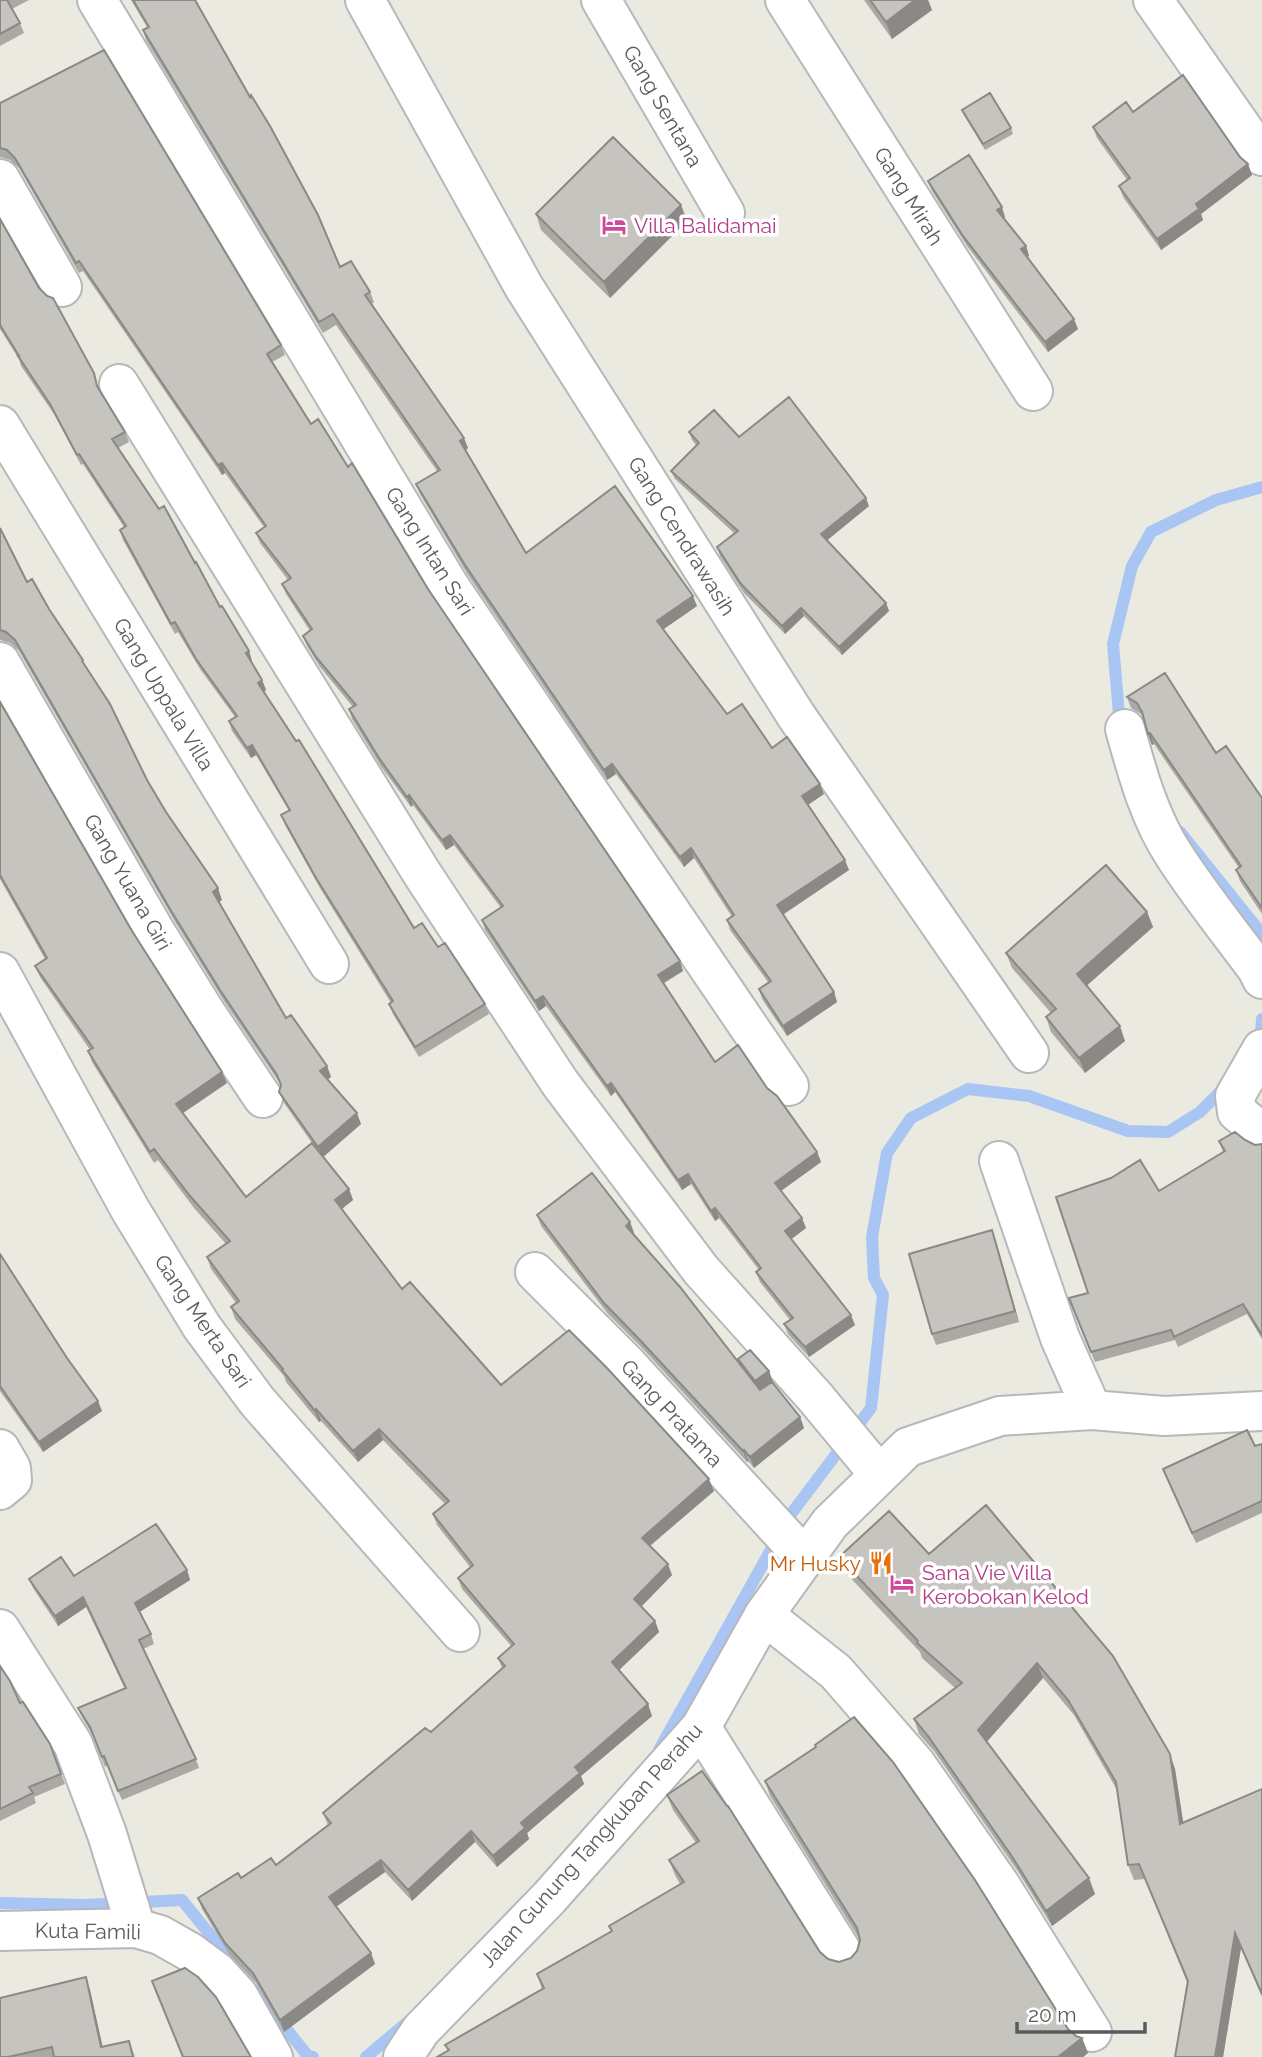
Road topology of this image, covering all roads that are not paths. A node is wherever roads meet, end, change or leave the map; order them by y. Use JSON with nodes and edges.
{"nodes":[{"id":1,"x":97,"y":0,"type":"edge"},
{"id":2,"x":365,"y":0,"type":"edge"},
{"id":3,"x":601,"y":0,"type":"edge"},
{"id":4,"x":785,"y":0,"type":"edge"},
{"id":5,"x":1153,"y":0,"type":"edge"},
{"id":6,"x":1262,"y":156,"type":"edge"},
{"id":7,"x":0,"y":179,"type":"edge"},
{"id":8,"x":725,"y":213,"type":"dead end"},
{"id":9,"x":62,"y":287,"type":"dead end"},
{"id":10,"x":119,"y":384,"type":"dead end"},
{"id":11,"x":1033,"y":391,"type":"dead end"},
{"id":12,"x":0,"y":425,"type":"edge"},
{"id":13,"x":0,"y":662,"type":"edge"},
{"id":14,"x":1125,"y":729,"type":"dead end"},
{"id":15,"x":329,"y":964,"type":"dead end"},
{"id":16,"x":0,"y":972,"type":"edge"},
{"id":17,"x":1262,"y":979,"type":"edge"},
{"id":18,"x":1262,"y":1049,"type":"edge"},
{"id":19,"x":1029,"y":1053,"type":"dead end"},
{"id":20,"x":789,"y":1086,"type":"dead end"},
{"id":21,"x":263,"y":1098,"type":"dead end"},
{"id":22,"x":1262,"y":1133,"type":"edge"},
{"id":23,"x":999,"y":1161,"type":"dead end"},
{"id":24,"x":535,"y":1272,"type":"dead end"},
{"id":25,"x":1092,"y":1410,"type":"junction"},
{"id":26,"x":1262,"y":1411,"type":"edge"},
{"id":27,"x":0,"y":1449,"type":"edge"},
{"id":28,"x":878,"y":1474,"type":"junction"},
{"id":29,"x":0,"y":1490,"type":"edge"},
{"id":30,"x":805,"y":1558,"type":"junction"},
{"id":31,"x":764,"y":1615,"type":"junction"},
{"id":32,"x":0,"y":1629,"type":"edge"},
{"id":33,"x":460,"y":1632,"type":"dead end"},
{"id":34,"x":701,"y":1727,"type":"junction"},
{"id":35,"x":136,"y":1928,"type":"junction"},
{"id":36,"x":0,"y":1931,"type":"edge"},
{"id":37,"x":844,"y":1955,"type":"dead end"},
{"id":38,"x":1092,"y":2032,"type":"dead end"},
{"id":39,"x":273,"y":2057,"type":"edge"},
{"id":40,"x":403,"y":2057,"type":"edge"}],
"edges":[{"from":1,"to":20,"type":"street","name":"Gang Intan Sari"},
{"from":2,"to":19,"type":"street","name":"Gang Cendrawasih"},
{"from":3,"to":8,"type":"street","name":"Gang Sentana"},
{"from":4,"to":11,"type":"street","name":"Gang Mirah"},
{"from":5,"to":6,"type":"street"},
{"from":7,"to":9,"type":"street"},
{"from":10,"to":28,"type":"street"},
{"from":12,"to":15,"type":"street","name":"Gang Uppala Villa"},
{"from":13,"to":21,"type":"street","name":"Gang Yuana Giri"},
{"from":14,"to":17,"type":"street"},
{"from":16,"to":33,"type":"street","name":"Gang Merta Sari"},
{"from":18,"to":22,"type":"street"},
{"from":23,"to":25,"type":"street"},
{"from":24,"to":30,"type":"street","name":"Gang Pratama"},
{"from":25,"to":26,"type":"street","name":"Jalan Gunung Tangkuban Perahu"},
{"from":25,"to":28,"type":"street","name":"Jalan Gunung Tangkuban Perahu"},
{"from":27,"to":29,"type":"street"},
{"from":28,"to":30,"type":"street","name":"Jalan Gunung Tangkuban Perahu"},
{"from":30,"to":31,"type":"street","name":"Jalan Gunung Tangkuban Perahu"},
{"from":31,"to":34,"type":"street","name":"Jalan Gunung Tangkuban Perahu"},
{"from":31,"to":38,"type":"street"},
{"from":32,"to":35,"type":"street"},
{"from":34,"to":37,"type":"street"},
{"from":34,"to":40,"type":"street","name":"Jalan Gunung Tangkuban Perahu"},
{"from":35,"to":36,"type":"street","name":"Kuta Famili"},
{"from":35,"to":39,"type":"street","name":"Kuta Famili"}]}
